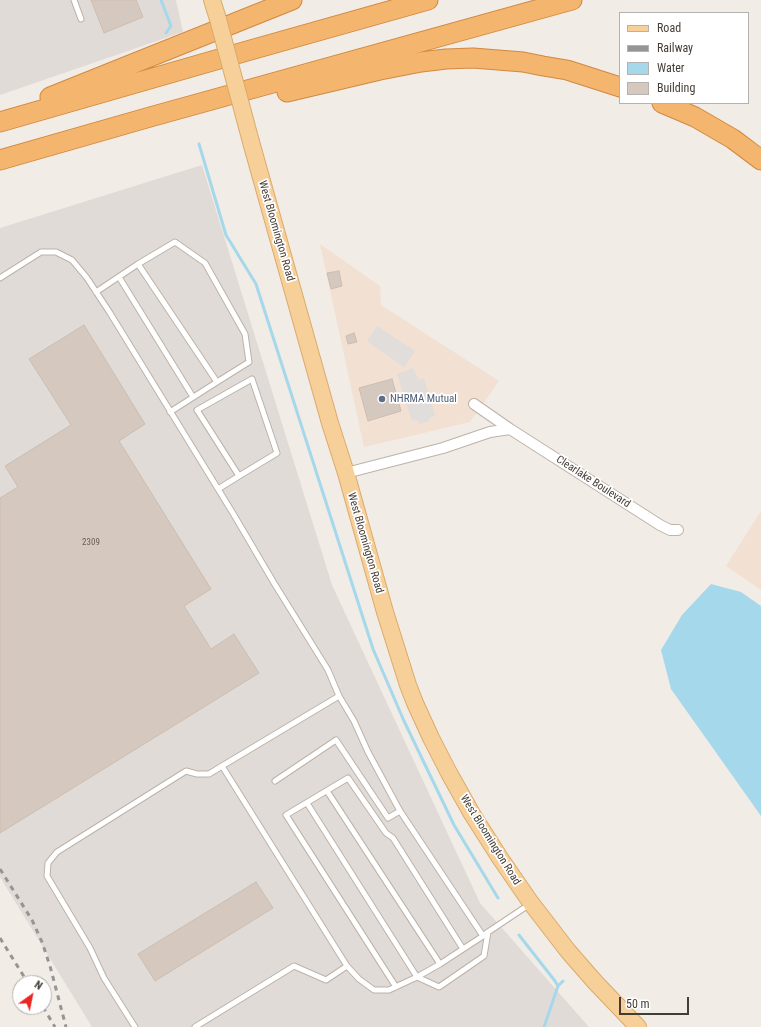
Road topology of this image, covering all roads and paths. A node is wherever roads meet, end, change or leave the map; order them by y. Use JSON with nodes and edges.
{"nodes":[{"id":1,"x":74,"y":0,"type":"edge"},
{"id":2,"x":212,"y":0,"type":"edge"},
{"id":3,"x":292,"y":0,"type":"edge"},
{"id":4,"x":428,"y":0,"type":"edge"},
{"id":5,"x":572,"y":0,"type":"edge"},
{"id":6,"x":81,"y":19,"type":"dead end"},
{"id":7,"x":619,"y":86,"type":"edge"},
{"id":8,"x":664,"y":104,"type":"edge"},
{"id":9,"x":0,"y":117,"type":"edge"},
{"id":10,"x":150,"y":117,"type":"junction"},
{"id":11,"x":0,"y":122,"type":"edge"},
{"id":12,"x":0,"y":160,"type":"edge"},
{"id":13,"x":761,"y":160,"type":"edge"},
{"id":14,"x":138,"y":264,"type":"junction"},
{"id":15,"x":118,"y":277,"type":"junction"},
{"id":16,"x":0,"y":278,"type":"edge"},
{"id":17,"x":96,"y":292,"type":"junction"},
{"id":18,"x":217,"y":382,"type":"junction"},
{"id":19,"x":193,"y":397,"type":"junction"},
{"id":20,"x":474,"y":404,"type":"dead end"},
{"id":21,"x":170,"y":412,"type":"junction"},
{"id":22,"x":510,"y":429,"type":"junction"},
{"id":23,"x":346,"y":473,"type":"junction"},
{"id":24,"x":239,"y":476,"type":"junction"},
{"id":25,"x":218,"y":489,"type":"junction"},
{"id":26,"x":678,"y":530,"type":"dead end"},
{"id":27,"x":339,"y":696,"type":"junction"},
{"id":28,"x":222,"y":766,"type":"junction"},
{"id":29,"x":275,"y":781,"type":"dead end"},
{"id":30,"x":327,"y":791,"type":"junction"},
{"id":31,"x":306,"y":803,"type":"junction"},
{"id":32,"x":400,"y":811,"type":"junction"},
{"id":33,"x":531,"y":903,"type":"junction"},
{"id":34,"x":488,"y":932,"type":"junction"},
{"id":35,"x":483,"y":936,"type":"junction"},
{"id":36,"x":463,"y":949,"type":"junction"},
{"id":37,"x":440,"y":964,"type":"junction"},
{"id":38,"x":347,"y":966,"type":"junction"},
{"id":39,"x":417,"y":977,"type":"junction"},
{"id":40,"x":396,"y":987,"type":"junction"},
{"id":41,"x":135,"y":1027,"type":"edge"},
{"id":42,"x":195,"y":1027,"type":"edge"},
{"id":43,"x":638,"y":1027,"type":"edge"}],
"edges":[{"from":1,"to":6,"type":"lane"},
{"from":2,"to":23,"type":"main road","name":"West Bloomington Road","bridge":true},
{"from":3,"to":9,"type":"highway"},
{"from":4,"to":11,"type":"highway"},
{"from":5,"to":10,"type":"highway"},
{"from":7,"to":10,"type":"highway"},
{"from":8,"to":13,"type":"highway"},
{"from":10,"to":12,"type":"highway"},
{"from":14,"to":15,"type":"lane"},
{"from":14,"to":18,"type":"lane"},
{"from":14,"to":18,"type":"lane"},
{"from":15,"to":17,"type":"lane"},
{"from":15,"to":19,"type":"lane"},
{"from":16,"to":17,"type":"lane"},
{"from":17,"to":21,"type":"lane"},
{"from":18,"to":19,"type":"lane"},
{"from":19,"to":21,"type":"lane"},
{"from":20,"to":22,"type":"street","name":"Clearlake Boulevard"},
{"from":21,"to":25,"type":"lane"},
{"from":22,"to":23,"type":"street"},
{"from":22,"to":26,"type":"street","name":"Clearlake Boulevard"},
{"from":23,"to":33,"type":"main road","name":"West Bloomington Road"},
{"from":24,"to":24,"type":"lane"},
{"from":24,"to":25,"type":"lane"},
{"from":25,"to":27,"type":"lane"},
{"from":27,"to":28,"type":"lane"},
{"from":27,"to":32,"type":"lane"},
{"from":28,"to":38,"type":"lane"},
{"from":28,"to":41,"type":"lane"},
{"from":29,"to":32,"type":"lane"},
{"from":30,"to":31,"type":"lane"},
{"from":30,"to":36,"type":"lane"},
{"from":30,"to":37,"type":"lane"},
{"from":31,"to":39,"type":"lane"},
{"from":31,"to":40,"type":"lane"},
{"from":32,"to":35,"type":"lane"},
{"from":33,"to":34,"type":"lane"},
{"from":33,"to":43,"type":"main road","name":"West Bloomington Road"},
{"from":34,"to":35,"type":"lane"},
{"from":34,"to":39,"type":"lane"},
{"from":35,"to":36,"type":"lane"},
{"from":36,"to":37,"type":"lane"},
{"from":37,"to":39,"type":"lane"},
{"from":38,"to":40,"type":"lane"},
{"from":38,"to":42,"type":"lane"},
{"from":39,"to":40,"type":"lane"}]}
